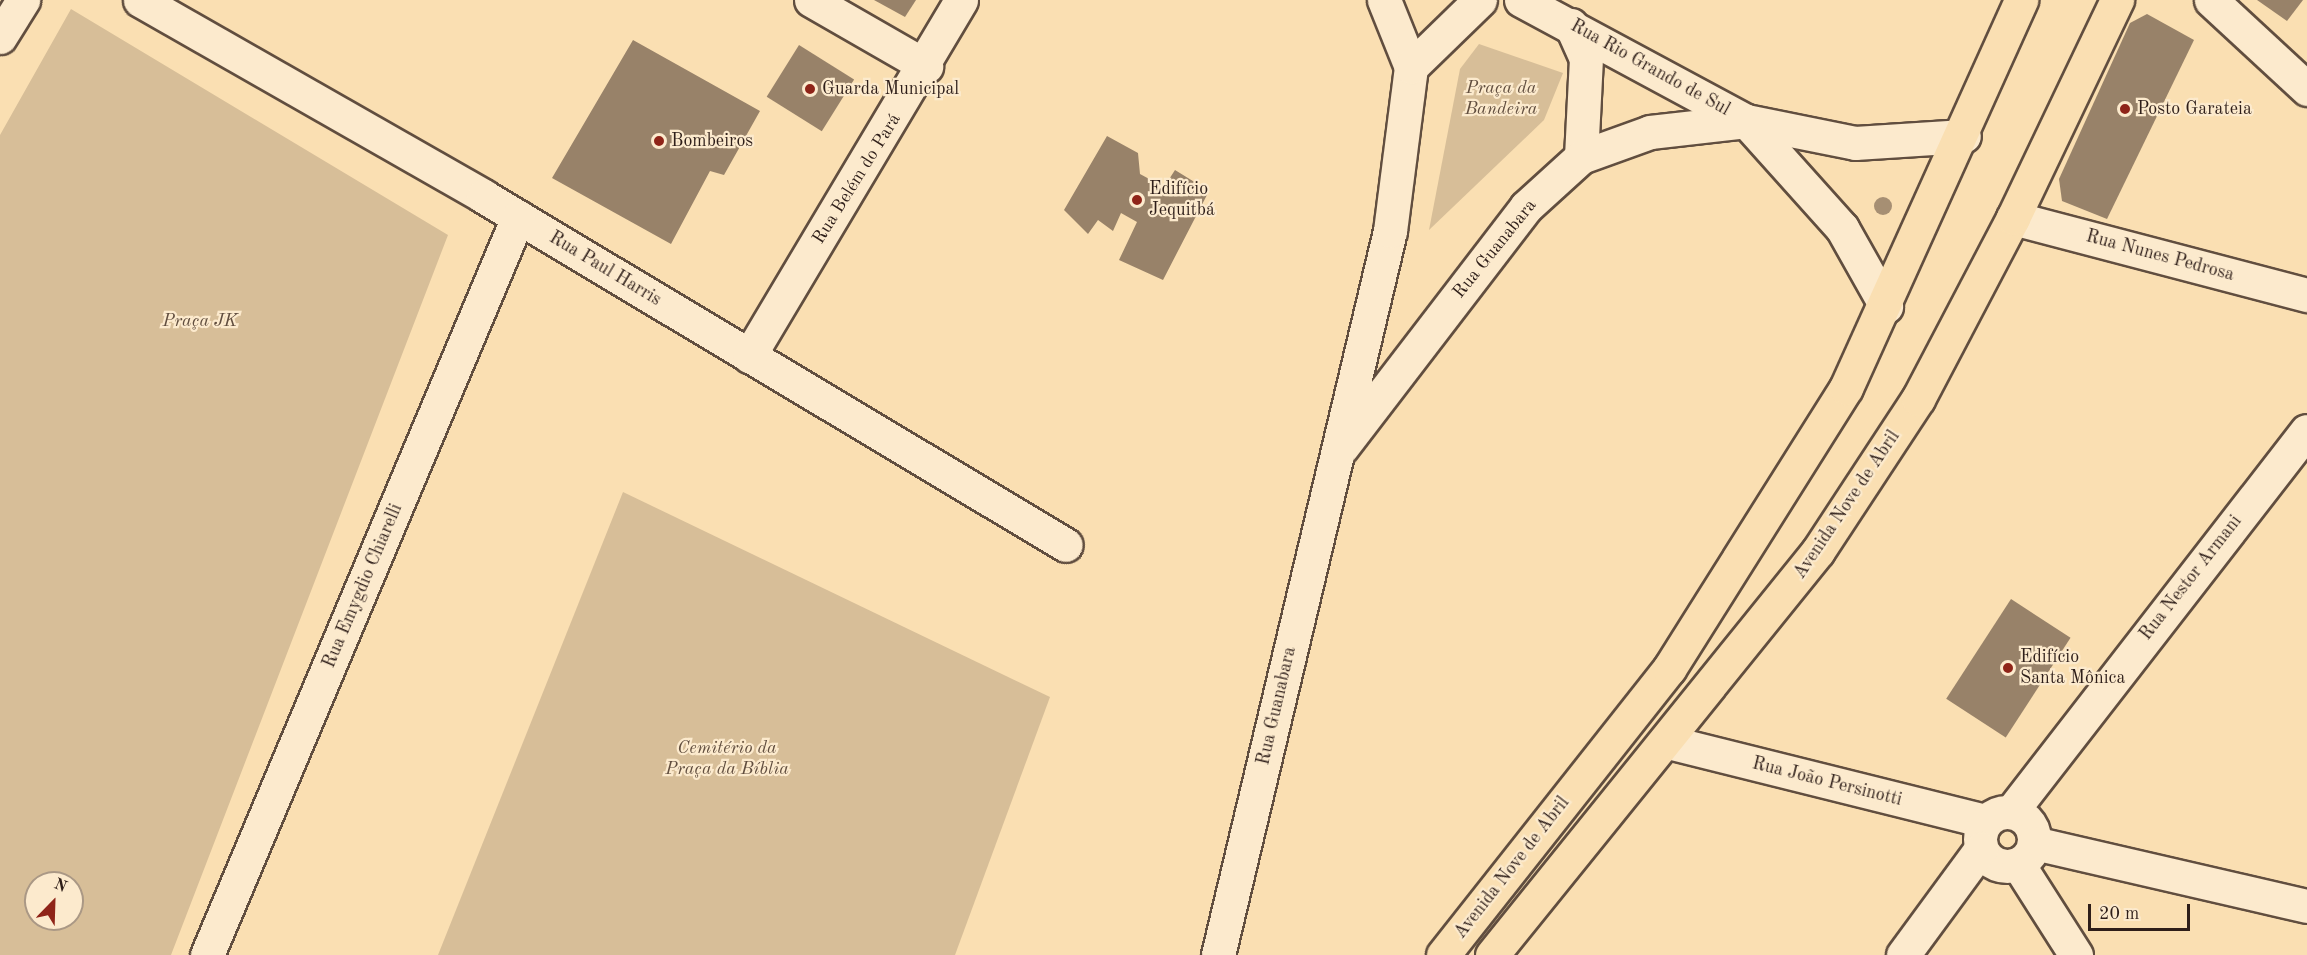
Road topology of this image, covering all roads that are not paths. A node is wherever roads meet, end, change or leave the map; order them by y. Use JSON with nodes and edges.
{"nodes":[{"id":1,"x":22,"y":0,"type":"edge"},
{"id":2,"x":140,"y":0,"type":"edge"},
{"id":3,"x":811,"y":0,"type":"edge"},
{"id":4,"x":961,"y":0,"type":"edge"},
{"id":5,"x":1384,"y":0,"type":"edge"},
{"id":6,"x":1480,"y":0,"type":"edge"},
{"id":7,"x":1521,"y":0,"type":"edge"},
{"id":8,"x":2021,"y":0,"type":"edge"},
{"id":9,"x":2117,"y":0,"type":"edge"},
{"id":10,"x":2211,"y":0,"type":"edge"},
{"id":11,"x":1571,"y":25,"type":"junction"},
{"id":12,"x":0,"y":38,"type":"edge"},
{"id":13,"x":927,"y":66,"type":"junction"},
{"id":14,"x":1411,"y":67,"type":"junction"},
{"id":15,"x":2307,"y":89,"type":"edge"},
{"id":16,"x":1746,"y":121,"type":"junction"},
{"id":17,"x":1964,"y":136,"type":"junction"},
{"id":18,"x":1581,"y":156,"type":"junction"},
{"id":19,"x":518,"y":217,"type":"junction"},
{"id":20,"x":2013,"y":218,"type":"junction"},
{"id":21,"x":2307,"y":295,"type":"edge"},
{"id":22,"x":1886,"y":306,"type":"junction"},
{"id":23,"x":749,"y":356,"type":"junction"},
{"id":24,"x":2307,"y":430,"type":"edge"},
{"id":25,"x":1335,"y":456,"type":"junction"},
{"id":26,"x":1066,"y":545,"type":"dead end"},
{"id":27,"x":1668,"y":742,"type":"junction"},
{"id":28,"x":1992,"y":827,"type":"junction"},
{"id":29,"x":2026,"y":854,"type":"junction"},
{"id":30,"x":2307,"y":906,"type":"edge"},
{"id":31,"x":207,"y":955,"type":"edge"},
{"id":32,"x":1218,"y":955,"type":"edge"},
{"id":33,"x":1443,"y":955,"type":"edge"},
{"id":34,"x":1492,"y":955,"type":"edge"},
{"id":35,"x":1903,"y":955,"type":"edge"},
{"id":36,"x":2076,"y":955,"type":"edge"}],
"edges":[{"from":1,"to":12,"type":"street"},
{"from":2,"to":19,"type":"street","name":"Rua Paul Harris"},
{"from":3,"to":13,"type":"street"},
{"from":4,"to":13,"type":"street","name":"Rua Belém do Pará"},
{"from":5,"to":14,"type":"street"},
{"from":6,"to":14,"type":"street"},
{"from":7,"to":11,"type":"street","name":"Rua Rio Grando de Sul"},
{"from":8,"to":17,"type":"main road","name":"Avenida Nove de Abril"},
{"from":9,"to":20,"type":"main road","name":"Avenida Nove de Abril"},
{"from":10,"to":15,"type":"street"},
{"from":11,"to":16,"type":"street","name":"Rua Rio Grando de Sul"},
{"from":11,"to":18,"type":"street"},
{"from":13,"to":23,"type":"street","name":"Rua Belém do Pará"},
{"from":14,"to":25,"type":"street","name":"Rua Guanabara"},
{"from":16,"to":17,"type":"street","name":"Rua Rio Grando de Sul"},
{"from":16,"to":18,"type":"street","name":"Rua Guanabara"},
{"from":16,"to":22,"type":"street","name":"Rua Rio Grando de Sul"},
{"from":17,"to":22,"type":"main road","name":"Avenida Nove de Abril"},
{"from":18,"to":25,"type":"street","name":"Rua Guanabara"},
{"from":19,"to":23,"type":"street","name":"Rua Paul Harris"},
{"from":19,"to":31,"type":"street","name":"Rua Emygdio Chiarelli"},
{"from":20,"to":21,"type":"street","name":"Rua Nunes Pedrosa"},
{"from":20,"to":27,"type":"main road","name":"Avenida Nove de Abril"},
{"from":22,"to":33,"type":"main road","name":"Avenida Nove de Abril"},
{"from":23,"to":26,"type":"street","name":"Rua Paul Harris"},
{"from":24,"to":28,"type":"street","name":"Rua Nestor Armani"},
{"from":25,"to":32,"type":"street","name":"Rua Guanabara"},
{"from":27,"to":28,"type":"street","name":"Rua João Persinotti"},
{"from":27,"to":34,"type":"main road","name":"Avenida Nove de Abril"},
{"from":28,"to":29,"type":"street"},
{"from":28,"to":29,"type":"street","name":"Rua João Persinotti"},
{"from":28,"to":35,"type":"street","name":"Rua Nestor Armani"},
{"from":29,"to":30,"type":"street"},
{"from":29,"to":36,"type":"street"}]}
